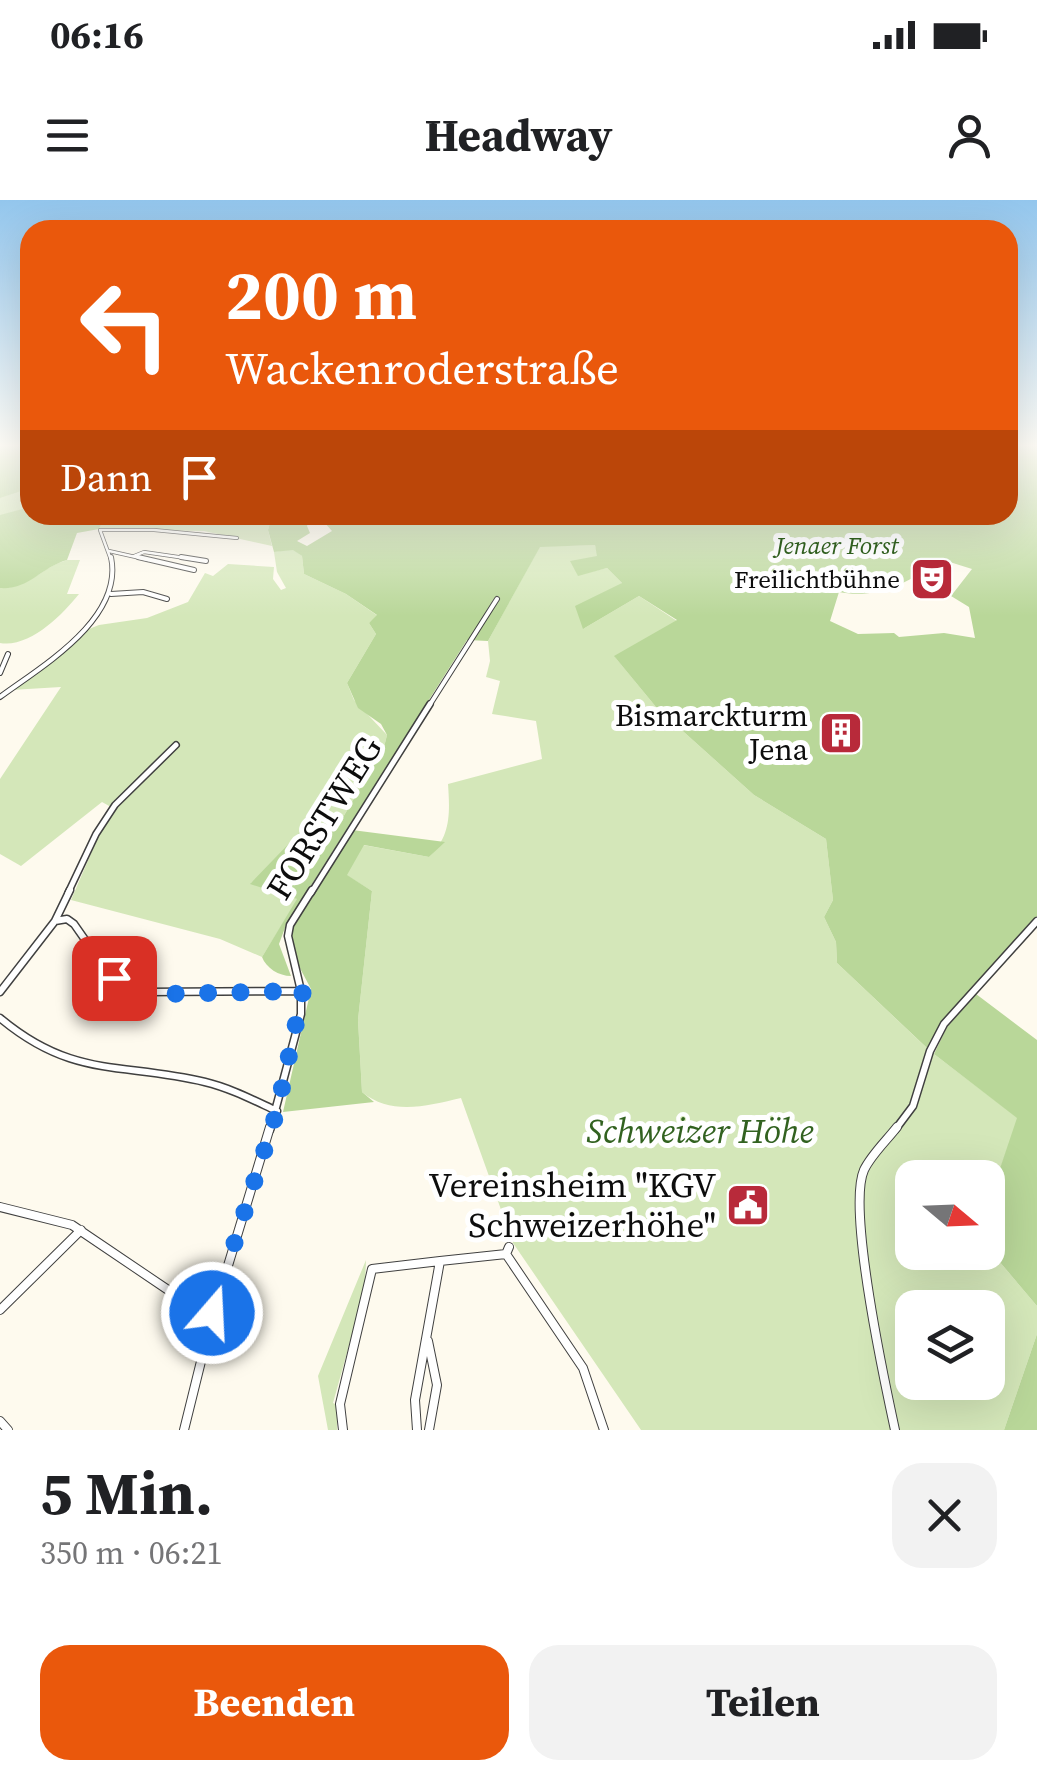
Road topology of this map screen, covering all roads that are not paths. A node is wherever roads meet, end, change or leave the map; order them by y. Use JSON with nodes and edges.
{"nodes":[{"id":1,"x":236,"y":538,"type":"dead end"},
{"id":2,"x":108,"y":550,"type":"junction"},
{"id":3,"x":134,"y":556,"type":"junction"},
{"id":4,"x":206,"y":561,"type":"dead end"},
{"id":5,"x":194,"y":570,"type":"dead end"},
{"id":6,"x":931,"y":575,"type":"dead end"},
{"id":7,"x":939,"y":578,"type":"dead end"},
{"id":8,"x":110,"y":594,"type":"junction"},
{"id":9,"x":166,"y":599,"type":"dead end"},
{"id":10,"x":498,"y":599,"type":"dead end"},
{"id":11,"x":8,"y":654,"type":"dead end"},
{"id":12,"x":0,"y":674,"type":"edge"},
{"id":13,"x":0,"y":696,"type":"edge"},
{"id":14,"x":176,"y":745,"type":"dead end"},
{"id":15,"x":1037,"y":920,"type":"edge"},
{"id":16,"x":55,"y":921,"type":"junction"},
{"id":17,"x":303,"y":991,"type":"junction"},
{"id":18,"x":0,"y":992,"type":"edge"},
{"id":19,"x":0,"y":1018,"type":"edge"},
{"id":20,"x":277,"y":1111,"type":"junction"},
{"id":21,"x":0,"y":1207,"type":"edge"},
{"id":22,"x":81,"y":1230,"type":"junction"},
{"id":23,"x":440,"y":1261,"type":"junction"},
{"id":24,"x":0,"y":1310,"type":"edge"},
{"id":25,"x":212,"y":1313,"type":"junction"},
{"id":26,"x":428,"y":1340,"type":"junction"},
{"id":27,"x":0,"y":1421,"type":"edge"},
{"id":28,"x":8,"y":1430,"type":"edge"},
{"id":29,"x":184,"y":1430,"type":"edge"},
{"id":30,"x":343,"y":1430,"type":"edge"},
{"id":31,"x":417,"y":1430,"type":"edge"},
{"id":32,"x":429,"y":1430,"type":"edge"},
{"id":33,"x":604,"y":1430,"type":"edge"},
{"id":34,"x":894,"y":1430,"type":"edge"}],
"edges":[{"from":1,"to":2,"type":"street"},
{"from":2,"to":3,"type":"street"},
{"from":2,"to":8,"type":"street"},
{"from":3,"to":4,"type":"street"},
{"from":3,"to":5,"type":"street"},
{"from":6,"to":7,"type":"street"},
{"from":8,"to":9,"type":"street"},
{"from":8,"to":13,"type":"street"},
{"from":10,"to":17,"type":"street","name":"FORSTWEG"},
{"from":11,"to":12,"type":"street"},
{"from":14,"to":16,"type":"street"},
{"from":15,"to":34,"type":"street"},
{"from":16,"to":17,"type":"street"},
{"from":16,"to":18,"type":"street"},
{"from":17,"to":20,"type":"street"},
{"from":19,"to":20,"type":"street"},
{"from":20,"to":25,"type":"street"},
{"from":21,"to":22,"type":"street"},
{"from":22,"to":24,"type":"street"},
{"from":22,"to":25,"type":"street"},
{"from":23,"to":26,"type":"street"},
{"from":23,"to":30,"type":"street"},
{"from":23,"to":33,"type":"street"},
{"from":25,"to":29,"type":"street"},
{"from":26,"to":31,"type":"street"},
{"from":26,"to":32,"type":"street"},
{"from":27,"to":28,"type":"street"}]}
